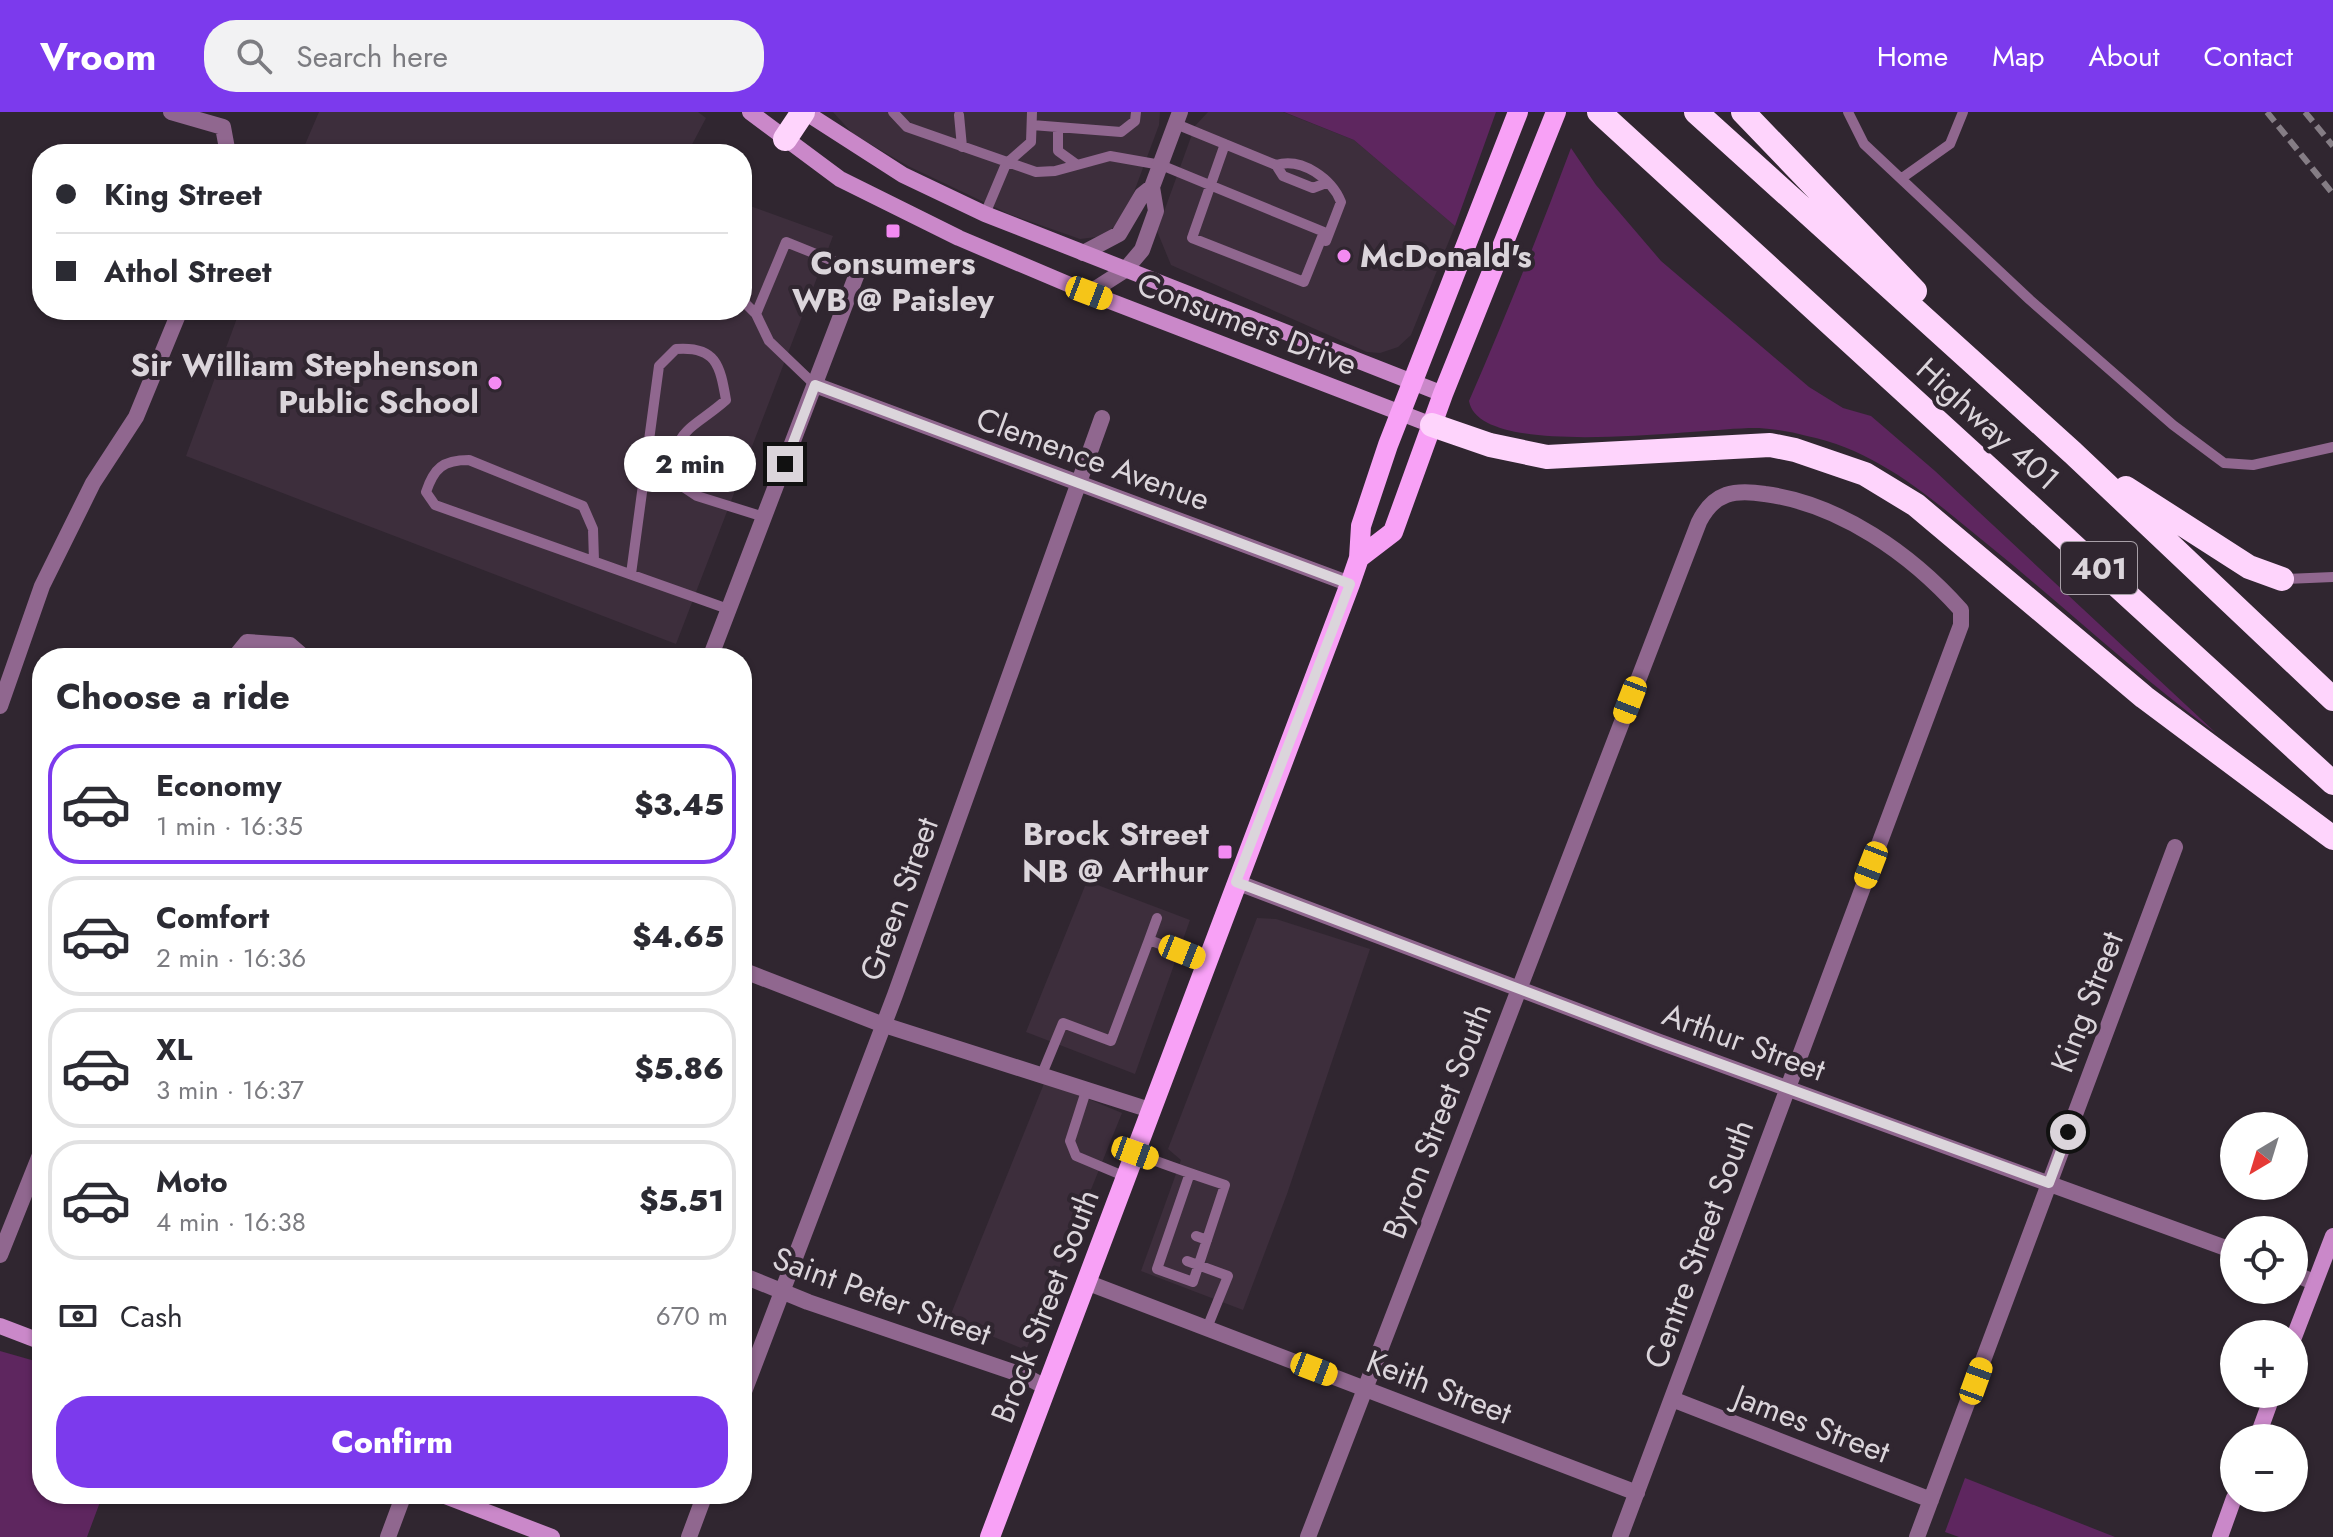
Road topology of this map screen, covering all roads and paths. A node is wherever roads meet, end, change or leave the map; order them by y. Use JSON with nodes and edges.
{"nodes":[{"id":1,"x":171,"y":112,"type":"edge"},
{"id":2,"x":750,"y":112,"type":"edge"},
{"id":3,"x":804,"y":112,"type":"edge"},
{"id":4,"x":893,"y":112,"type":"edge"},
{"id":5,"x":1032,"y":112,"type":"edge"},
{"id":6,"x":1136,"y":112,"type":"edge"},
{"id":7,"x":1518,"y":112,"type":"edge"},
{"id":8,"x":1556,"y":112,"type":"edge"},
{"id":9,"x":1581,"y":112,"type":"edge"},
{"id":10,"x":1599,"y":112,"type":"edge"},
{"id":11,"x":1696,"y":112,"type":"edge"},
{"id":12,"x":1743,"y":112,"type":"edge"},
{"id":13,"x":1848,"y":112,"type":"edge"},
{"id":14,"x":1963,"y":112,"type":"edge"},
{"id":15,"x":959,"y":115,"type":"dead end"},
{"id":16,"x":1178,"y":118,"type":"edge"},
{"id":17,"x":1032,"y":125,"type":"junction"},
{"id":18,"x":1058,"y":129,"type":"junction"},
{"id":19,"x":785,"y":139,"type":"junction"},
{"id":20,"x":226,"y":144,"type":"edge"},
{"id":21,"x":1225,"y":144,"type":"junction"},
{"id":22,"x":962,"y":147,"type":"junction"},
{"id":23,"x":1006,"y":164,"type":"junction"},
{"id":24,"x":1076,"y":164,"type":"junction"},
{"id":25,"x":1161,"y":165,"type":"junction"},
{"id":26,"x":1276,"y":165,"type":"junction"},
{"id":27,"x":1902,"y":178,"type":"junction"},
{"id":28,"x":1326,"y":183,"type":"junction"},
{"id":29,"x":1152,"y":187,"type":"junction"},
{"id":30,"x":1211,"y":188,"type":"junction"},
{"id":31,"x":985,"y":214,"type":"junction"},
{"id":32,"x":1083,"y":253,"type":"junction"},
{"id":33,"x":1125,"y":270,"type":"junction"},
{"id":34,"x":858,"y":271,"type":"joint"},
{"id":35,"x":1306,"y":278,"type":"junction"},
{"id":36,"x":1089,"y":293,"type":"junction"},
{"id":37,"x":752,"y":310,"type":"edge"},
{"id":38,"x":756,"y":314,"type":"junction"},
{"id":39,"x":176,"y":320,"type":"edge"},
{"id":40,"x":1864,"y":354,"type":"junction"},
{"id":41,"x":1412,"y":382,"type":"junction"},
{"id":42,"x":815,"y":385,"type":"junction"},
{"id":43,"x":1443,"y":394,"type":"junction"},
{"id":44,"x":1401,"y":413,"type":"junction"},
{"id":45,"x":1102,"y":418,"type":"dead end"},
{"id":46,"x":1432,"y":425,"type":"junction"},
{"id":47,"x":2333,"y":447,"type":"edge"},
{"id":48,"x":2068,"y":449,"type":"junction"},
{"id":49,"x":1076,"y":483,"type":"junction"},
{"id":50,"x":764,"y":517,"type":"junction"},
{"id":51,"x":1359,"y":558,"type":"junction"},
{"id":52,"x":594,"y":561,"type":"junction"},
{"id":53,"x":631,"y":574,"type":"junction"},
{"id":54,"x":2333,"y":577,"type":"edge"},
{"id":55,"x":2282,"y":579,"type":"joint"},
{"id":56,"x":1350,"y":584,"type":"junction"},
{"id":57,"x":728,"y":609,"type":"junction"},
{"id":58,"x":1961,"y":610,"type":"joint"},
{"id":59,"x":242,"y":648,"type":"edge"},
{"id":60,"x":293,"y":648,"type":"edge"},
{"id":61,"x":714,"y":648,"type":"edge"},
{"id":62,"x":2333,"y":699,"type":"edge"},
{"id":63,"x":0,"y":706,"type":"edge"},
{"id":64,"x":2333,"y":783,"type":"edge"},
{"id":65,"x":2333,"y":838,"type":"edge"},
{"id":66,"x":2175,"y":847,"type":"dead end"},
{"id":67,"x":1236,"y":882,"type":"junction"},
{"id":68,"x":1157,"y":918,"type":"dead end"},
{"id":69,"x":1149,"y":940,"type":"junction"},
{"id":70,"x":1206,"y":961,"type":"junction"},
{"id":71,"x":752,"y":974,"type":"edge"},
{"id":72,"x":1518,"y":987,"type":"junction"},
{"id":73,"x":881,"y":1024,"type":"junction"},
{"id":74,"x":1042,"y":1074,"type":"junction"},
{"id":75,"x":1787,"y":1087,"type":"junction"},
{"id":76,"x":1087,"y":1088,"type":"junction"},
{"id":77,"x":1150,"y":1110,"type":"junction"},
{"id":78,"x":1135,"y":1153,"type":"junction"},
{"id":79,"x":1190,"y":1173,"type":"junction"},
{"id":80,"x":32,"y":1175,"type":"edge"},
{"id":81,"x":1126,"y":1177,"type":"junction"},
{"id":82,"x":2049,"y":1183,"type":"junction"},
{"id":83,"x":1196,"y":1236,"type":"dead end"},
{"id":84,"x":2333,"y":1236,"type":"edge"},
{"id":85,"x":1207,"y":1240,"type":"junction"},
{"id":86,"x":2220,"y":1246,"type":"edge"},
{"id":87,"x":0,"y":1255,"type":"edge"},
{"id":88,"x":1187,"y":1261,"type":"dead end"},
{"id":89,"x":1199,"y":1265,"type":"junction"},
{"id":90,"x":752,"y":1279,"type":"edge"},
{"id":91,"x":2308,"y":1280,"type":"edge"},
{"id":92,"x":1086,"y":1282,"type":"junction"},
{"id":93,"x":2314,"y":1282,"type":"junction"},
{"id":94,"x":782,"y":1291,"type":"junction"},
{"id":95,"x":2300,"y":1320,"type":"edge"},
{"id":96,"x":0,"y":1326,"type":"edge"},
{"id":97,"x":1207,"y":1328,"type":"junction"},
{"id":98,"x":32,"y":1338,"type":"edge"},
{"id":99,"x":752,"y":1370,"type":"edge"},
{"id":100,"x":1047,"y":1388,"type":"junction"},
{"id":101,"x":1365,"y":1389,"type":"junction"},
{"id":102,"x":1672,"y":1399,"type":"junction"},
{"id":103,"x":1637,"y":1493,"type":"junction"},
{"id":104,"x":1931,"y":1500,"type":"junction"},
{"id":105,"x":400,"y":1504,"type":"edge"},
{"id":106,"x":466,"y":1504,"type":"edge"},
{"id":107,"x":701,"y":1504,"type":"edge"},
{"id":108,"x":2229,"y":1512,"type":"edge"},
{"id":109,"x":388,"y":1537,"type":"edge"},
{"id":110,"x":552,"y":1537,"type":"edge"},
{"id":111,"x":689,"y":1537,"type":"edge"},
{"id":112,"x":990,"y":1537,"type":"edge"},
{"id":113,"x":1308,"y":1537,"type":"edge"},
{"id":114,"x":1620,"y":1537,"type":"edge"},
{"id":115,"x":1917,"y":1537,"type":"edge"},
{"id":116,"x":2220,"y":1537,"type":"edge"}],
"edges":[{"from":1,"to":20,"type":"street"},
{"from":2,"to":19,"type":"main road","name":"Consumers Drive"},
{"from":3,"to":19,"type":"highway"},
{"from":3,"to":31,"type":"main road","name":"Consumers Drive"},
{"from":4,"to":22,"type":"lane"},
{"from":5,"to":17,"type":"lane"},
{"from":6,"to":18,"type":"lane"},
{"from":7,"to":41,"type":"main road","name":"Brock Street South"},
{"from":8,"to":43,"type":"main road"},
{"from":9,"to":40,"type":"highway"},
{"from":10,"to":40,"type":"highway","name":"Highway 401","number":"401"},
{"from":11,"to":48,"type":"highway","name":"Highway 401","number":"401"},
{"from":12,"to":48,"type":"highway"},
{"from":13,"to":27,"type":"lane"},
{"from":14,"to":27,"type":"lane"},
{"from":15,"to":22,"type":"lane"},
{"from":16,"to":21,"type":"lane"},
{"from":16,"to":25,"type":"street"},
{"from":17,"to":18,"type":"lane"},
{"from":17,"to":23,"type":"lane"},
{"from":18,"to":24,"type":"lane"},
{"from":19,"to":36,"type":"main road","name":"Consumers Drive"},
{"from":21,"to":26,"type":"lane"},
{"from":21,"to":30,"type":"lane"},
{"from":22,"to":23,"type":"lane"},
{"from":23,"to":24,"type":"lane"},
{"from":23,"to":31,"type":"lane"},
{"from":24,"to":25,"type":"lane"},
{"from":25,"to":29,"type":"street"},
{"from":25,"to":30,"type":"lane"},
{"from":26,"to":28,"type":"lane"},
{"from":26,"to":28,"type":"lane"},
{"from":27,"to":47,"type":"lane"},
{"from":28,"to":35,"type":"lane"},
{"from":29,"to":32,"type":"street"},
{"from":29,"to":33,"type":"street"},
{"from":30,"to":35,"type":"lane"},
{"from":30,"to":35,"type":"lane"},
{"from":31,"to":32,"type":"main road","name":"Consumers Drive"},
{"from":32,"to":33,"type":"main road","name":"Consumers Drive"},
{"from":33,"to":36,"type":"street"},
{"from":33,"to":41,"type":"main road","name":"Consumers Drive"},
{"from":34,"to":38,"type":"lane"},
{"from":34,"to":42,"type":"street"},
{"from":36,"to":44,"type":"main road","name":"Consumers Drive"},
{"from":37,"to":38,"type":"lane"},
{"from":38,"to":42,"type":"lane"},
{"from":39,"to":63,"type":"street"},
{"from":40,"to":64,"type":"highway","name":"Highway 401","number":"401"},
{"from":41,"to":43,"type":"main road","name":"Consumers Drive"},
{"from":41,"to":44,"type":"main road","name":"Brock Street South"},
{"from":42,"to":49,"type":"street","name":"Clemence Avenue"},
{"from":42,"to":50,"type":"street"},
{"from":43,"to":46,"type":"main road"},
{"from":44,"to":46,"type":"main road","name":"Consumers Drive"},
{"from":44,"to":51,"type":"main road","name":"Brock Street South"},
{"from":45,"to":49,"type":"street","name":"Green Street"},
{"from":46,"to":51,"type":"main road"},
{"from":46,"to":65,"type":"highway"},
{"from":48,"to":55,"type":"highway"},
{"from":48,"to":62,"type":"highway","name":"Highway 401","number":"401"},
{"from":49,"to":56,"type":"street","name":"Clemence Avenue"},
{"from":49,"to":73,"type":"street","name":"Green Street"},
{"from":50,"to":53,"type":"lane"},
{"from":50,"to":57,"type":"street"},
{"from":51,"to":56,"type":"main road","name":"Brock Street South"},
{"from":52,"to":52,"type":"lane"},
{"from":52,"to":53,"type":"lane"},
{"from":53,"to":57,"type":"lane"},
{"from":54,"to":55,"type":"lane"},
{"from":56,"to":67,"type":"main road","name":"Brock Street South"},
{"from":57,"to":61,"type":"street"},
{"from":58,"to":72,"type":"street","name":"Byron Street South"},
{"from":58,"to":75,"type":"street","name":"Centre Street South"},
{"from":59,"to":60,"type":"street"},
{"from":66,"to":82,"type":"street","name":"King Street"},
{"from":67,"to":70,"type":"main road","name":"Brock Street South"},
{"from":67,"to":72,"type":"street","name":"Arthur Street"},
{"from":68,"to":69,"type":"lane"},
{"from":69,"to":70,"type":"lane"},
{"from":69,"to":74,"type":"lane"},
{"from":70,"to":77,"type":"main road","name":"Brock Street South"},
{"from":71,"to":73,"type":"street"},
{"from":72,"to":75,"type":"street","name":"Arthur Street"},
{"from":72,"to":101,"type":"street","name":"Byron Street South"},
{"from":73,"to":74,"type":"street"},
{"from":73,"to":94,"type":"street","name":"Green Street"},
{"from":74,"to":76,"type":"street"},
{"from":75,"to":82,"type":"street","name":"Arthur Street"},
{"from":75,"to":102,"type":"street","name":"Centre Street South"},
{"from":76,"to":77,"type":"street"},
{"from":76,"to":81,"type":"lane"},
{"from":77,"to":78,"type":"main road","name":"Brock Street South"},
{"from":78,"to":79,"type":"lane"},
{"from":78,"to":81,"type":"main road","name":"Brock Street South"},
{"from":79,"to":85,"type":"lane"},
{"from":79,"to":89,"type":"lane"},
{"from":80,"to":87,"type":"street"},
{"from":81,"to":92,"type":"main road","name":"Brock Street South"},
{"from":82,"to":86,"type":"street","name":"Arthur Street"},
{"from":82,"to":104,"type":"street","name":"King Street"},
{"from":83,"to":85,"type":"lane"},
{"from":84,"to":93,"type":"main road"},
{"from":85,"to":89,"type":"lane"},
{"from":88,"to":89,"type":"lane"},
{"from":89,"to":97,"type":"lane"},
{"from":90,"to":94,"type":"street","name":"Saint Peter Street"},
{"from":91,"to":93,"type":"street"},
{"from":92,"to":97,"type":"street","name":"Keith Street"},
{"from":92,"to":100,"type":"main road","name":"Brock Street South"},
{"from":93,"to":95,"type":"main road"},
{"from":94,"to":99,"type":"street","name":"Green Street"},
{"from":94,"to":100,"type":"street","name":"Saint Peter Street"},
{"from":96,"to":98,"type":"main road"},
{"from":97,"to":101,"type":"street","name":"Keith Street"},
{"from":100,"to":112,"type":"main road","name":"Brock Street South"},
{"from":101,"to":103,"type":"street","name":"Keith Street"},
{"from":101,"to":113,"type":"street","name":"Byron Street South"},
{"from":102,"to":103,"type":"street","name":"Centre Street South"},
{"from":102,"to":104,"type":"street","name":"James Street"},
{"from":103,"to":114,"type":"street","name":"Centre Street South"},
{"from":104,"to":115,"type":"street","name":"King Street"},
{"from":105,"to":109,"type":"street"},
{"from":106,"to":110,"type":"main road"},
{"from":107,"to":111,"type":"street"},
{"from":108,"to":116,"type":"main road"}]}
